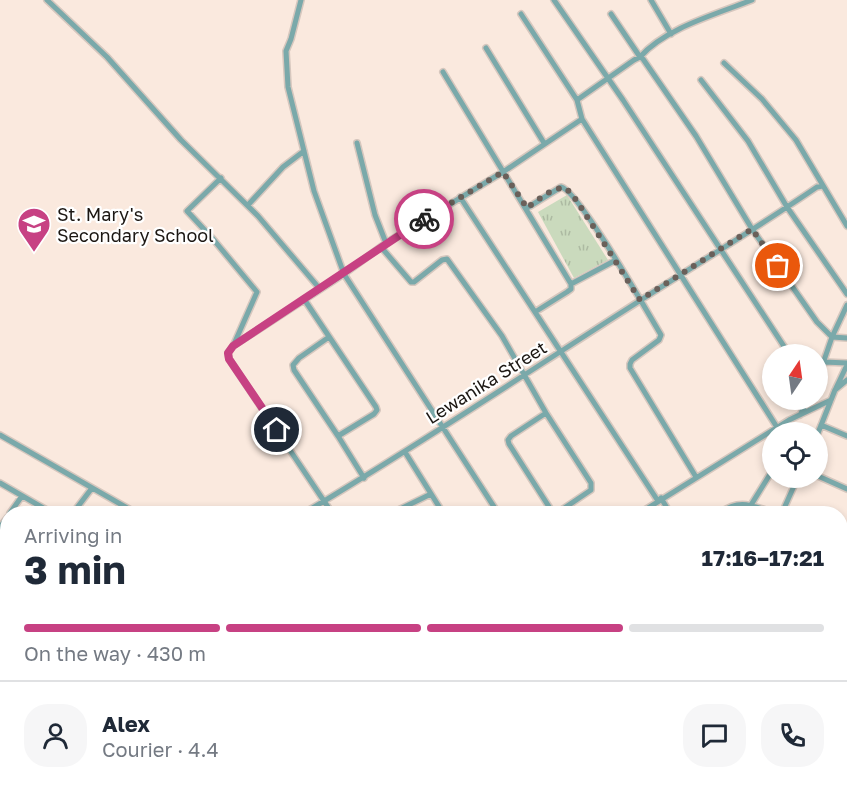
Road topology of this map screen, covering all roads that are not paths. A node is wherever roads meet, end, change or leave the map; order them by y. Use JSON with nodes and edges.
{"nodes":[{"id":1,"x":48,"y":0,"type":"edge"},
{"id":2,"x":300,"y":0,"type":"edge"},
{"id":3,"x":554,"y":0,"type":"edge"},
{"id":4,"x":651,"y":0,"type":"edge"},
{"id":5,"x":752,"y":0,"type":"edge"},
{"id":6,"x":611,"y":14,"type":"dead end"},
{"id":7,"x":521,"y":15,"type":"dead end"},
{"id":8,"x":671,"y":34,"type":"junction"},
{"id":9,"x":486,"y":48,"type":"dead end"},
{"id":10,"x":640,"y":57,"type":"junction"},
{"id":11,"x":724,"y":63,"type":"dead end"},
{"id":12,"x":443,"y":72,"type":"dead end"},
{"id":13,"x":607,"y":79,"type":"junction"},
{"id":14,"x":701,"y":80,"type":"dead end"},
{"id":15,"x":577,"y":100,"type":"junction"},
{"id":16,"x":582,"y":119,"type":"junction"},
{"id":17,"x":357,"y":143,"type":"dead end"},
{"id":18,"x":544,"y":143,"type":"junction"},
{"id":19,"x":304,"y":151,"type":"junction"},
{"id":20,"x":503,"y":172,"type":"junction"},
{"id":21,"x":221,"y":178,"type":"junction"},
{"id":22,"x":822,"y":186,"type":"junction"},
{"id":23,"x":460,"y":197,"type":"junction"},
{"id":24,"x":248,"y":205,"type":"junction"},
{"id":25,"x":787,"y":207,"type":"junction"},
{"id":26,"x":527,"y":208,"type":"junction"},
{"id":27,"x":847,"y":226,"type":"edge"},
{"id":28,"x":752,"y":229,"type":"junction"},
{"id":29,"x":383,"y":245,"type":"junction"},
{"id":30,"x":720,"y":250,"type":"junction"},
{"id":31,"x":616,"y":260,"type":"junction"},
{"id":32,"x":344,"y":274,"type":"junction"},
{"id":33,"x":682,"y":274,"type":"junction"},
{"id":34,"x":571,"y":284,"type":"junction"},
{"id":35,"x":320,"y":289,"type":"junction"},
{"id":36,"x":847,"y":294,"type":"edge"},
{"id":37,"x":304,"y":299,"type":"junction"},
{"id":38,"x":640,"y":300,"type":"junction"},
{"id":39,"x":847,"y":305,"type":"edge"},
{"id":40,"x":535,"y":312,"type":"junction"},
{"id":41,"x":329,"y":337,"type":"junction"},
{"id":42,"x":832,"y":337,"type":"junction"},
{"id":43,"x":847,"y":338,"type":"edge"},
{"id":44,"x":782,"y":344,"type":"edge"},
{"id":45,"x":233,"y":346,"type":"junction"},
{"id":46,"x":828,"y":350,"type":"edge"},
{"id":47,"x":561,"y":352,"type":"junction"},
{"id":48,"x":828,"y":362,"type":"edge"},
{"id":49,"x":847,"y":364,"type":"edge"},
{"id":50,"x":524,"y":376,"type":"junction"},
{"id":51,"x":847,"y":380,"type":"edge"},
{"id":52,"x":835,"y":390,"type":"junction"},
{"id":53,"x":831,"y":400,"type":"junction"},
{"id":54,"x":802,"y":410,"type":"edge"},
{"id":55,"x":546,"y":412,"type":"junction"},
{"id":56,"x":800,"y":415,"type":"junction"},
{"id":57,"x":774,"y":422,"type":"edge"},
{"id":58,"x":790,"y":422,"type":"edge"},
{"id":59,"x":822,"y":422,"type":"edge"},
{"id":60,"x":443,"y":426,"type":"junction"},
{"id":61,"x":828,"y":428,"type":"edge"},
{"id":62,"x":0,"y":435,"type":"edge"},
{"id":63,"x":338,"y":436,"type":"junction"},
{"id":64,"x":847,"y":436,"type":"edge"},
{"id":65,"x":762,"y":440,"type":"edge"},
{"id":66,"x":405,"y":452,"type":"junction"},
{"id":67,"x":696,"y":477,"type":"junction"},
{"id":68,"x":364,"y":478,"type":"junction"},
{"id":69,"x":828,"y":480,"type":"edge"},
{"id":70,"x":0,"y":483,"type":"edge"},
{"id":71,"x":762,"y":486,"type":"edge"},
{"id":72,"x":92,"y":488,"type":"junction"},
{"id":73,"x":793,"y":488,"type":"edge"},
{"id":74,"x":847,"y":489,"type":"edge"},
{"id":75,"x":431,"y":494,"type":"junction"},
{"id":76,"x":22,"y":496,"type":"junction"},
{"id":77,"x":659,"y":500,"type":"junction"},
{"id":78,"x":324,"y":501,"type":"junction"},
{"id":79,"x":749,"y":505,"type":"junction"},
{"id":80,"x":15,"y":506,"type":"edge"},
{"id":81,"x":40,"y":506,"type":"edge"},
{"id":82,"x":78,"y":506,"type":"edge"},
{"id":83,"x":119,"y":506,"type":"edge"},
{"id":84,"x":316,"y":506,"type":"edge"},
{"id":85,"x":327,"y":506,"type":"edge"},
{"id":86,"x":406,"y":506,"type":"edge"},
{"id":87,"x":439,"y":506,"type":"edge"},
{"id":88,"x":494,"y":506,"type":"edge"},
{"id":89,"x":550,"y":506,"type":"edge"},
{"id":90,"x":566,"y":506,"type":"edge"},
{"id":91,"x":650,"y":506,"type":"edge"},
{"id":92,"x":664,"y":506,"type":"edge"},
{"id":93,"x":730,"y":506,"type":"edge"},
{"id":94,"x":752,"y":506,"type":"edge"},
{"id":95,"x":785,"y":506,"type":"edge"}],
"edges":[{"from":1,"to":21,"type":"street"},
{"from":2,"to":19,"type":"street"},
{"from":3,"to":13,"type":"street"},
{"from":4,"to":8,"type":"street"},
{"from":5,"to":8,"type":"street"},
{"from":6,"to":10,"type":"street"},
{"from":7,"to":15,"type":"street"},
{"from":8,"to":10,"type":"street"},
{"from":9,"to":18,"type":"street"},
{"from":10,"to":13,"type":"street"},
{"from":10,"to":28,"type":"street"},
{"from":11,"to":22,"type":"street"},
{"from":12,"to":20,"type":"street"},
{"from":13,"to":15,"type":"street"},
{"from":13,"to":30,"type":"street"},
{"from":14,"to":25,"type":"street"},
{"from":15,"to":16,"type":"street"},
{"from":16,"to":18,"type":"street"},
{"from":16,"to":33,"type":"street"},
{"from":17,"to":29,"type":"street"},
{"from":18,"to":20,"type":"street"},
{"from":19,"to":24,"type":"street"},
{"from":19,"to":32,"type":"street"},
{"from":20,"to":23,"type":"street"},
{"from":20,"to":26,"type":"street"},
{"from":21,"to":24,"type":"street"},
{"from":21,"to":45,"type":"street"},
{"from":22,"to":25,"type":"street","name":"Lewanika Street"},
{"from":22,"to":27,"type":"street"},
{"from":23,"to":29,"type":"street"},
{"from":23,"to":40,"type":"street"},
{"from":24,"to":35,"type":"street"},
{"from":25,"to":28,"type":"street","name":"Lewanika Street"},
{"from":25,"to":36,"type":"street"},
{"from":26,"to":31,"type":"street"},
{"from":26,"to":34,"type":"street"},
{"from":28,"to":30,"type":"street","name":"Lewanika Street"},
{"from":28,"to":42,"type":"street"},
{"from":29,"to":32,"type":"street"},
{"from":29,"to":50,"type":"street"},
{"from":30,"to":33,"type":"street","name":"Lewanika Street"},
{"from":30,"to":44,"type":"street"},
{"from":31,"to":34,"type":"street"},
{"from":31,"to":38,"type":"street"},
{"from":32,"to":35,"type":"street"},
{"from":32,"to":60,"type":"street"},
{"from":33,"to":38,"type":"street","name":"Lewanika Street"},
{"from":33,"to":57,"type":"street"},
{"from":34,"to":40,"type":"street"},
{"from":35,"to":37,"type":"street"},
{"from":37,"to":41,"type":"street"},
{"from":37,"to":45,"type":"street"},
{"from":38,"to":47,"type":"street","name":"Lewanika Street"},
{"from":38,"to":67,"type":"street"},
{"from":39,"to":42,"type":"street"},
{"from":40,"to":47,"type":"street"},
{"from":41,"to":63,"type":"street"},
{"from":41,"to":63,"type":"street"},
{"from":42,"to":43,"type":"street"},
{"from":42,"to":46,"type":"street"},
{"from":45,"to":78,"type":"street"},
{"from":47,"to":50,"type":"street","name":"Lewanika Street"},
{"from":47,"to":77,"type":"street"},
{"from":48,"to":49,"type":"street"},
{"from":49,"to":52,"type":"street"},
{"from":50,"to":55,"type":"street"},
{"from":50,"to":60,"type":"street","name":"Lewanika Street"},
{"from":51,"to":52,"type":"street"},
{"from":52,"to":53,"type":"street"},
{"from":53,"to":56,"type":"street"},
{"from":53,"to":59,"type":"street"},
{"from":54,"to":56,"type":"street"},
{"from":55,"to":89,"type":"street"},
{"from":55,"to":90,"type":"street"},
{"from":56,"to":58,"type":"street"},
{"from":60,"to":66,"type":"street","name":"Lewanika Street"},
{"from":60,"to":88,"type":"street"},
{"from":61,"to":64,"type":"street"},
{"from":62,"to":72,"type":"street"},
{"from":63,"to":68,"type":"street"},
{"from":65,"to":67,"type":"street"},
{"from":66,"to":68,"type":"street","name":"Lewanika Street"},
{"from":66,"to":75,"type":"street"},
{"from":67,"to":77,"type":"street"},
{"from":68,"to":78,"type":"street","name":"Lewanika Street"},
{"from":69,"to":74,"type":"street"},
{"from":70,"to":76,"type":"street"},
{"from":71,"to":79,"type":"street"},
{"from":72,"to":82,"type":"street"},
{"from":72,"to":83,"type":"street"},
{"from":73,"to":95,"type":"street"},
{"from":75,"to":86,"type":"street"},
{"from":75,"to":87,"type":"street"},
{"from":76,"to":80,"type":"street"},
{"from":76,"to":81,"type":"street"},
{"from":77,"to":91,"type":"street"},
{"from":77,"to":92,"type":"street"},
{"from":78,"to":84,"type":"street","name":"Lewanika Street"},
{"from":78,"to":85,"type":"street"},
{"from":79,"to":93,"type":"street"},
{"from":79,"to":94,"type":"street"}]}
